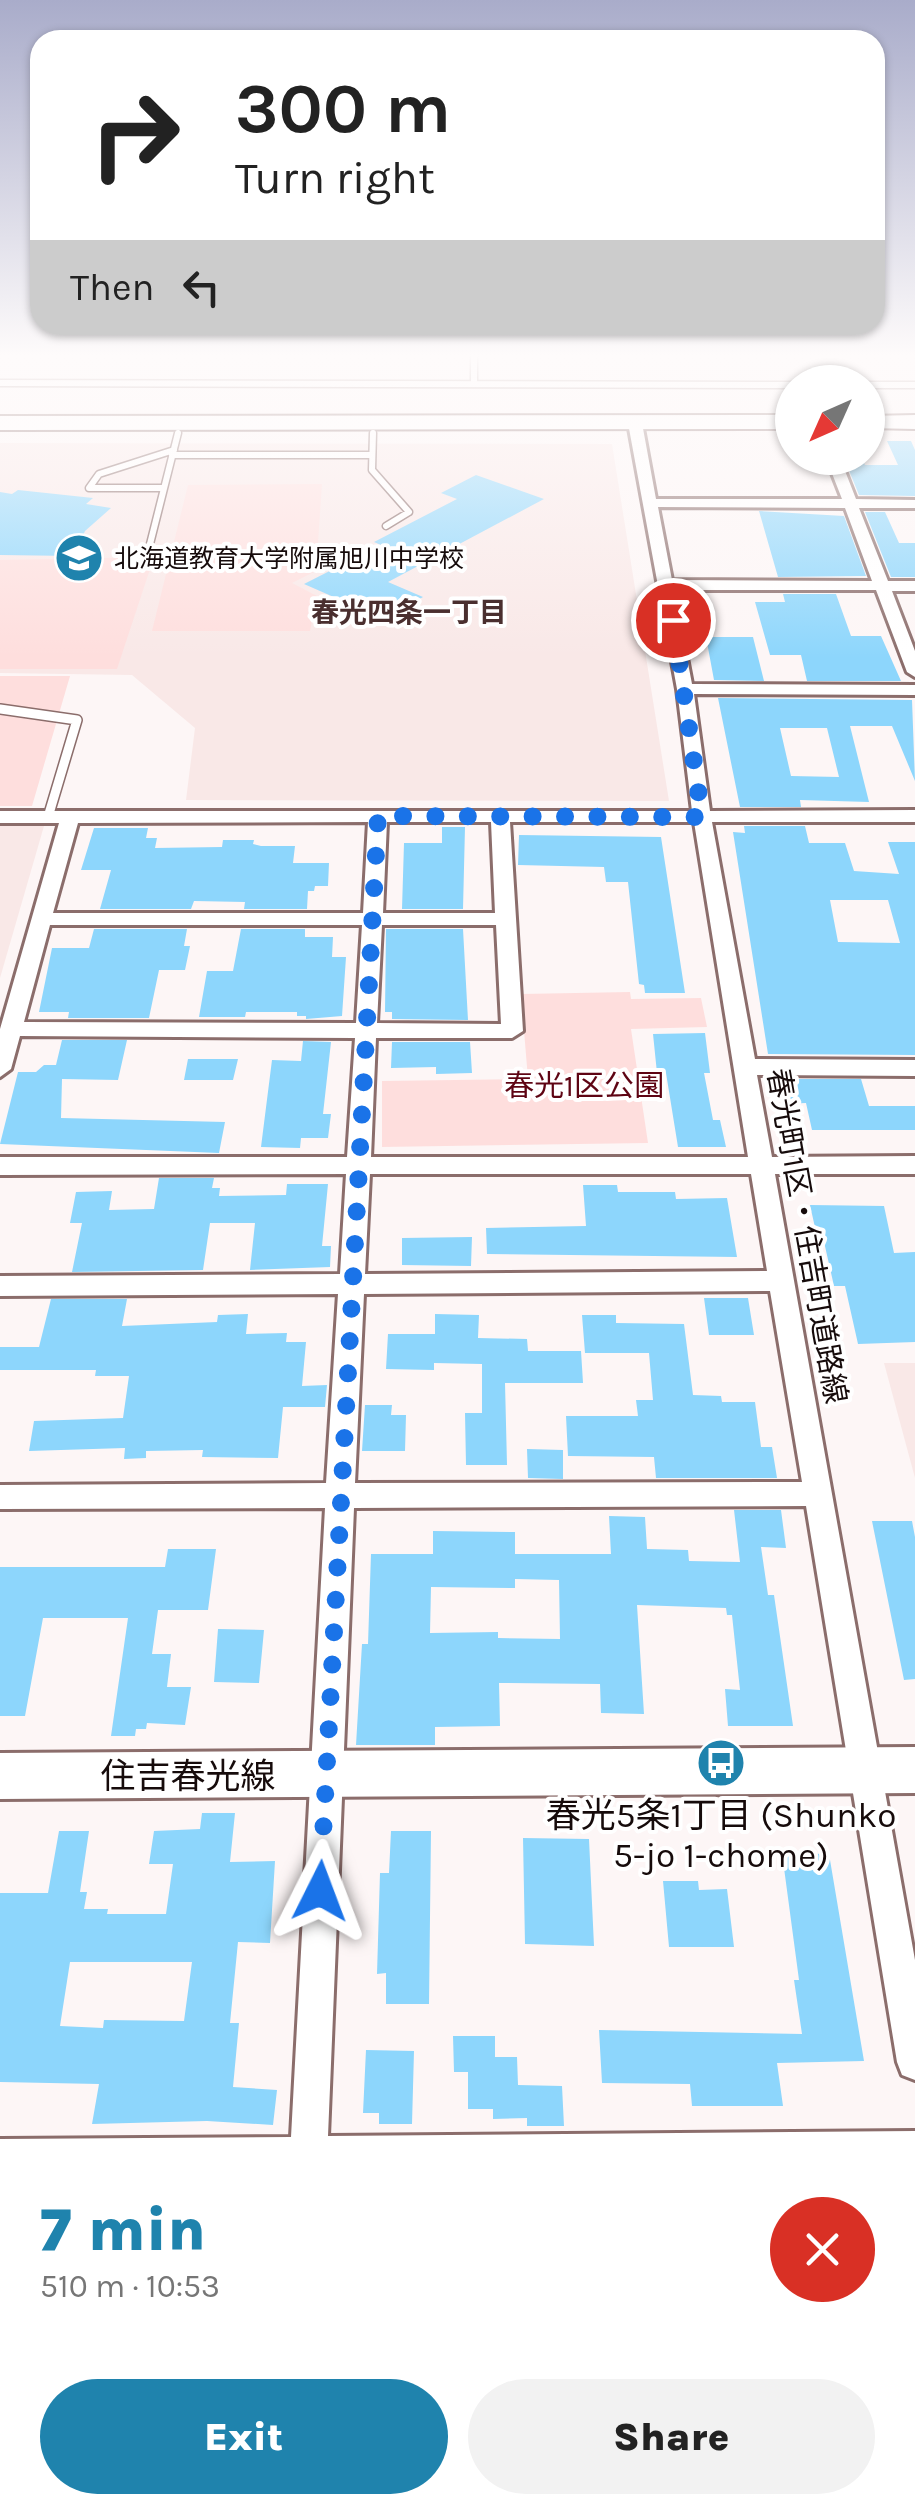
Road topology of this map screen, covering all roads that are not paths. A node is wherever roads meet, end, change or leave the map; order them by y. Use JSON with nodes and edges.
{"nodes":[{"id":1,"x":148,"y":456,"type":"edge"},
{"id":2,"x":172,"y":456,"type":"edge"},
{"id":3,"x":373,"y":456,"type":"edge"},
{"id":4,"x":641,"y":456,"type":"edge"},
{"id":5,"x":840,"y":475,"type":"edge"},
{"id":6,"x":164,"y":488,"type":"junction"},
{"id":7,"x":649,"y":504,"type":"junction"},
{"id":8,"x":850,"y":504,"type":"junction"},
{"id":9,"x":915,"y":504,"type":"edge"},
{"id":10,"x":386,"y":526,"type":"dead end"},
{"id":11,"x":149,"y":548,"type":"dead end"},
{"id":12,"x":667,"y":585,"type":"junction"},
{"id":13,"x":883,"y":586,"type":"junction"},
{"id":14,"x":915,"y":586,"type":"edge"},
{"id":15,"x":915,"y":672,"type":"edge"},
{"id":16,"x":685,"y":689,"type":"junction"},
{"id":17,"x":915,"y":690,"type":"edge"},
{"id":18,"x":0,"y":708,"type":"edge"},
{"id":19,"x":378,"y":816,"type":"junction"},
{"id":20,"x":915,"y":816,"type":"edge"},
{"id":21,"x":0,"y":817,"type":"edge"},
{"id":22,"x":59,"y":817,"type":"junction"},
{"id":23,"x":500,"y":817,"type":"junction"},
{"id":24,"x":702,"y":817,"type":"junction"},
{"id":25,"x":44,"y":919,"type":"junction"},
{"id":26,"x":372,"y":919,"type":"junction"},
{"id":27,"x":504,"y":919,"type":"junction"},
{"id":28,"x":9,"y":1005,"type":"edge"},
{"id":29,"x":11,"y":1029,"type":"junction"},
{"id":30,"x":367,"y":1030,"type":"junction"},
{"id":31,"x":745,"y":1068,"type":"junction"},
{"id":32,"x":915,"y":1068,"type":"edge"},
{"id":33,"x":0,"y":1069,"type":"edge"},
{"id":34,"x":762,"y":1164,"type":"junction"},
{"id":35,"x":360,"y":1165,"type":"junction"},
{"id":36,"x":915,"y":1165,"type":"edge"},
{"id":37,"x":0,"y":1166,"type":"edge"},
{"id":38,"x":781,"y":1282,"type":"junction"},
{"id":39,"x":352,"y":1284,"type":"junction"},
{"id":40,"x":0,"y":1286,"type":"edge"},
{"id":41,"x":340,"y":1493,"type":"junction"},
{"id":42,"x":818,"y":1494,"type":"junction"},
{"id":43,"x":0,"y":1497,"type":"edge"},
{"id":44,"x":865,"y":1770,"type":"junction"},
{"id":45,"x":915,"y":1770,"type":"edge"},
{"id":46,"x":0,"y":1776,"type":"edge"},
{"id":47,"x":326,"y":1777,"type":"junction"},
{"id":48,"x":909,"y":1994,"type":"edge"},
{"id":49,"x":915,"y":2062,"type":"edge"},
{"id":50,"x":915,"y":2150,"type":"edge"},
{"id":51,"x":0,"y":2158,"type":"edge"},
{"id":52,"x":308,"y":2161,"type":"edge"}],
"edges":[{"from":1,"to":6,"type":"lane"},
{"from":2,"to":6,"type":"lane"},
{"from":3,"to":10,"type":"lane"},
{"from":4,"to":7,"type":"street","name":"春光町1区・住吉町道路線"},
{"from":5,"to":8,"type":"street"},
{"from":6,"to":11,"type":"lane"},
{"from":7,"to":8,"type":"street"},
{"from":7,"to":12,"type":"street","name":"春光町1区・住吉町道路線"},
{"from":8,"to":9,"type":"street"},
{"from":8,"to":13,"type":"street"},
{"from":12,"to":13,"type":"street"},
{"from":12,"to":16,"type":"street","name":"春光町1区・住吉町道路線"},
{"from":13,"to":14,"type":"street"},
{"from":13,"to":15,"type":"street"},
{"from":16,"to":17,"type":"street"},
{"from":16,"to":24,"type":"street","name":"春光町1区・住吉町道路線"},
{"from":18,"to":22,"type":"lane"},
{"from":19,"to":22,"type":"street"},
{"from":19,"to":23,"type":"street"},
{"from":19,"to":26,"type":"street"},
{"from":20,"to":24,"type":"street"},
{"from":21,"to":22,"type":"street"},
{"from":22,"to":25,"type":"street"},
{"from":23,"to":24,"type":"street"},
{"from":23,"to":27,"type":"street"},
{"from":24,"to":31,"type":"street","name":"春光町1区・住吉町道路線"},
{"from":25,"to":26,"type":"street"},
{"from":25,"to":28,"type":"street"},
{"from":26,"to":27,"type":"street"},
{"from":26,"to":30,"type":"street"},
{"from":27,"to":30,"type":"street"},
{"from":28,"to":29,"type":"street"},
{"from":29,"to":30,"type":"street"},
{"from":29,"to":33,"type":"street"},
{"from":30,"to":35,"type":"street"},
{"from":31,"to":32,"type":"street"},
{"from":31,"to":34,"type":"street","name":"春光町1区・住吉町道路線"},
{"from":34,"to":35,"type":"street"},
{"from":34,"to":36,"type":"street"},
{"from":34,"to":38,"type":"street","name":"春光町1区・住吉町道路線"},
{"from":35,"to":37,"type":"street"},
{"from":35,"to":39,"type":"street"},
{"from":38,"to":39,"type":"street"},
{"from":38,"to":42,"type":"street","name":"春光町1区・住吉町道路線"},
{"from":39,"to":40,"type":"street"},
{"from":39,"to":41,"type":"street"},
{"from":41,"to":42,"type":"street"},
{"from":41,"to":43,"type":"street"},
{"from":41,"to":47,"type":"street"},
{"from":42,"to":44,"type":"street","name":"春光町1区・住吉町道路線"},
{"from":44,"to":45,"type":"street","name":"住吉春光線"},
{"from":44,"to":47,"type":"street","name":"住吉春光線"},
{"from":44,"to":48,"type":"street","name":"春光町1区・住吉町道路線"},
{"from":46,"to":47,"type":"street","name":"住吉春光線"},
{"from":47,"to":52,"type":"street"},
{"from":48,"to":49,"type":"street","name":"春光町1区・住吉町道路線"},
{"from":50,"to":52,"type":"street"},
{"from":51,"to":52,"type":"street"}]}
